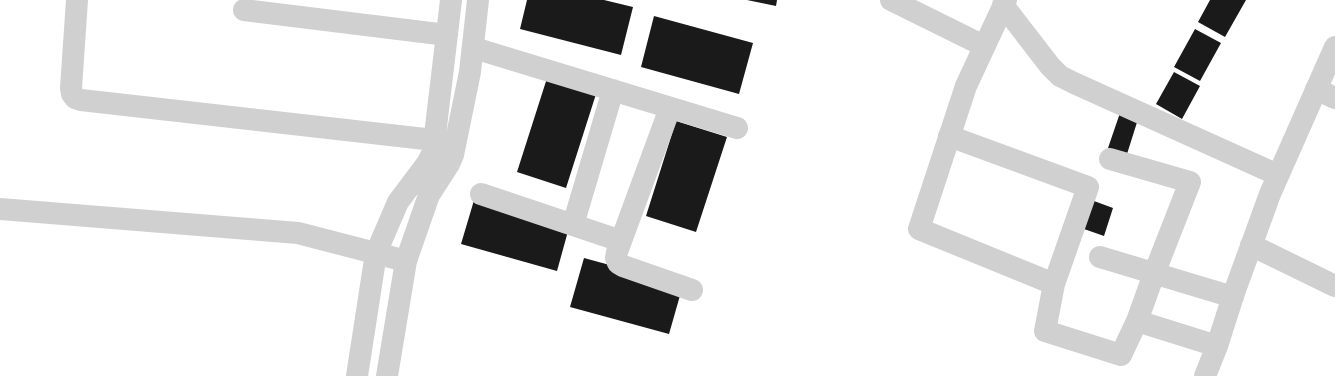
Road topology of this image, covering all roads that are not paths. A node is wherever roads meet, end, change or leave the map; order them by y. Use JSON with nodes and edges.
{"nodes":[{"id":1,"x":77,"y":0,"type":"edge"},
{"id":2,"x":451,"y":0,"type":"edge"},
{"id":3,"x":478,"y":0,"type":"edge"},
{"id":4,"x":891,"y":0,"type":"edge"},
{"id":5,"x":1004,"y":3,"type":"edge"},
{"id":6,"x":244,"y":10,"type":"dead end"},
{"id":7,"x":447,"y":35,"type":"junction"},
{"id":8,"x":984,"y":46,"type":"junction"},
{"id":9,"x":1335,"y":46,"type":"edge"},
{"id":10,"x":474,"y":48,"type":"junction"},
{"id":11,"x":613,"y":90,"type":"junction"},
{"id":12,"x":1326,"y":94,"type":"edge"},
{"id":13,"x":670,"y":108,"type":"junction"},
{"id":14,"x":737,"y":128,"type":"dead end"},
{"id":15,"x":949,"y":136,"type":"junction"},
{"id":16,"x":434,"y":140,"type":"junction"},
{"id":17,"x":1110,"y":159,"type":"dead end"},
{"id":18,"x":1278,"y":175,"type":"junction"},
{"id":19,"x":481,"y":194,"type":"dead end"},
{"id":20,"x":0,"y":209,"type":"edge"},
{"id":21,"x":573,"y":225,"type":"junction"},
{"id":22,"x":621,"y":241,"type":"junction"},
{"id":23,"x":1251,"y":245,"type":"junction"},
{"id":24,"x":376,"y":253,"type":"junction"},
{"id":25,"x":1100,"y":257,"type":"dead end"},
{"id":26,"x":406,"y":261,"type":"junction"},
{"id":27,"x":1154,"y":274,"type":"junction"},
{"id":28,"x":1054,"y":284,"type":"junction"},
{"id":29,"x":1335,"y":286,"type":"edge"},
{"id":30,"x":692,"y":290,"type":"dead end"},
{"id":31,"x":1233,"y":297,"type":"junction"},
{"id":32,"x":1137,"y":321,"type":"junction"},
{"id":33,"x":1217,"y":346,"type":"junction"},
{"id":34,"x":358,"y":376,"type":"edge"},
{"id":35,"x":387,"y":376,"type":"edge"},
{"id":36,"x":1205,"y":376,"type":"edge"}],
"edges":[{"from":1,"to":16,"type":"street"},
{"from":2,"to":7,"type":"street"},
{"from":3,"to":10,"type":"street"},
{"from":4,"to":8,"type":"street"},
{"from":5,"to":8,"type":"street"},
{"from":5,"to":18,"type":"street"},
{"from":6,"to":7,"type":"street"},
{"from":7,"to":16,"type":"street"},
{"from":8,"to":15,"type":"street"},
{"from":9,"to":12,"type":"street"},
{"from":10,"to":11,"type":"street"},
{"from":10,"to":26,"type":"street"},
{"from":11,"to":13,"type":"street"},
{"from":11,"to":21,"type":"street"},
{"from":12,"to":18,"type":"street"},
{"from":13,"to":14,"type":"street"},
{"from":13,"to":22,"type":"street"},
{"from":15,"to":28,"type":"street"},
{"from":15,"to":28,"type":"street"},
{"from":16,"to":24,"type":"street"},
{"from":17,"to":27,"type":"street"},
{"from":18,"to":23,"type":"street"},
{"from":19,"to":21,"type":"street"},
{"from":20,"to":24,"type":"street"},
{"from":21,"to":22,"type":"street"},
{"from":22,"to":30,"type":"street"},
{"from":23,"to":29,"type":"street"},
{"from":23,"to":31,"type":"street"},
{"from":24,"to":26,"type":"street"},
{"from":24,"to":34,"type":"street"},
{"from":25,"to":27,"type":"street"},
{"from":26,"to":35,"type":"street"},
{"from":27,"to":31,"type":"street"},
{"from":27,"to":32,"type":"street"},
{"from":28,"to":32,"type":"street"},
{"from":31,"to":33,"type":"street"},
{"from":32,"to":33,"type":"street"},
{"from":33,"to":36,"type":"street"}]}
